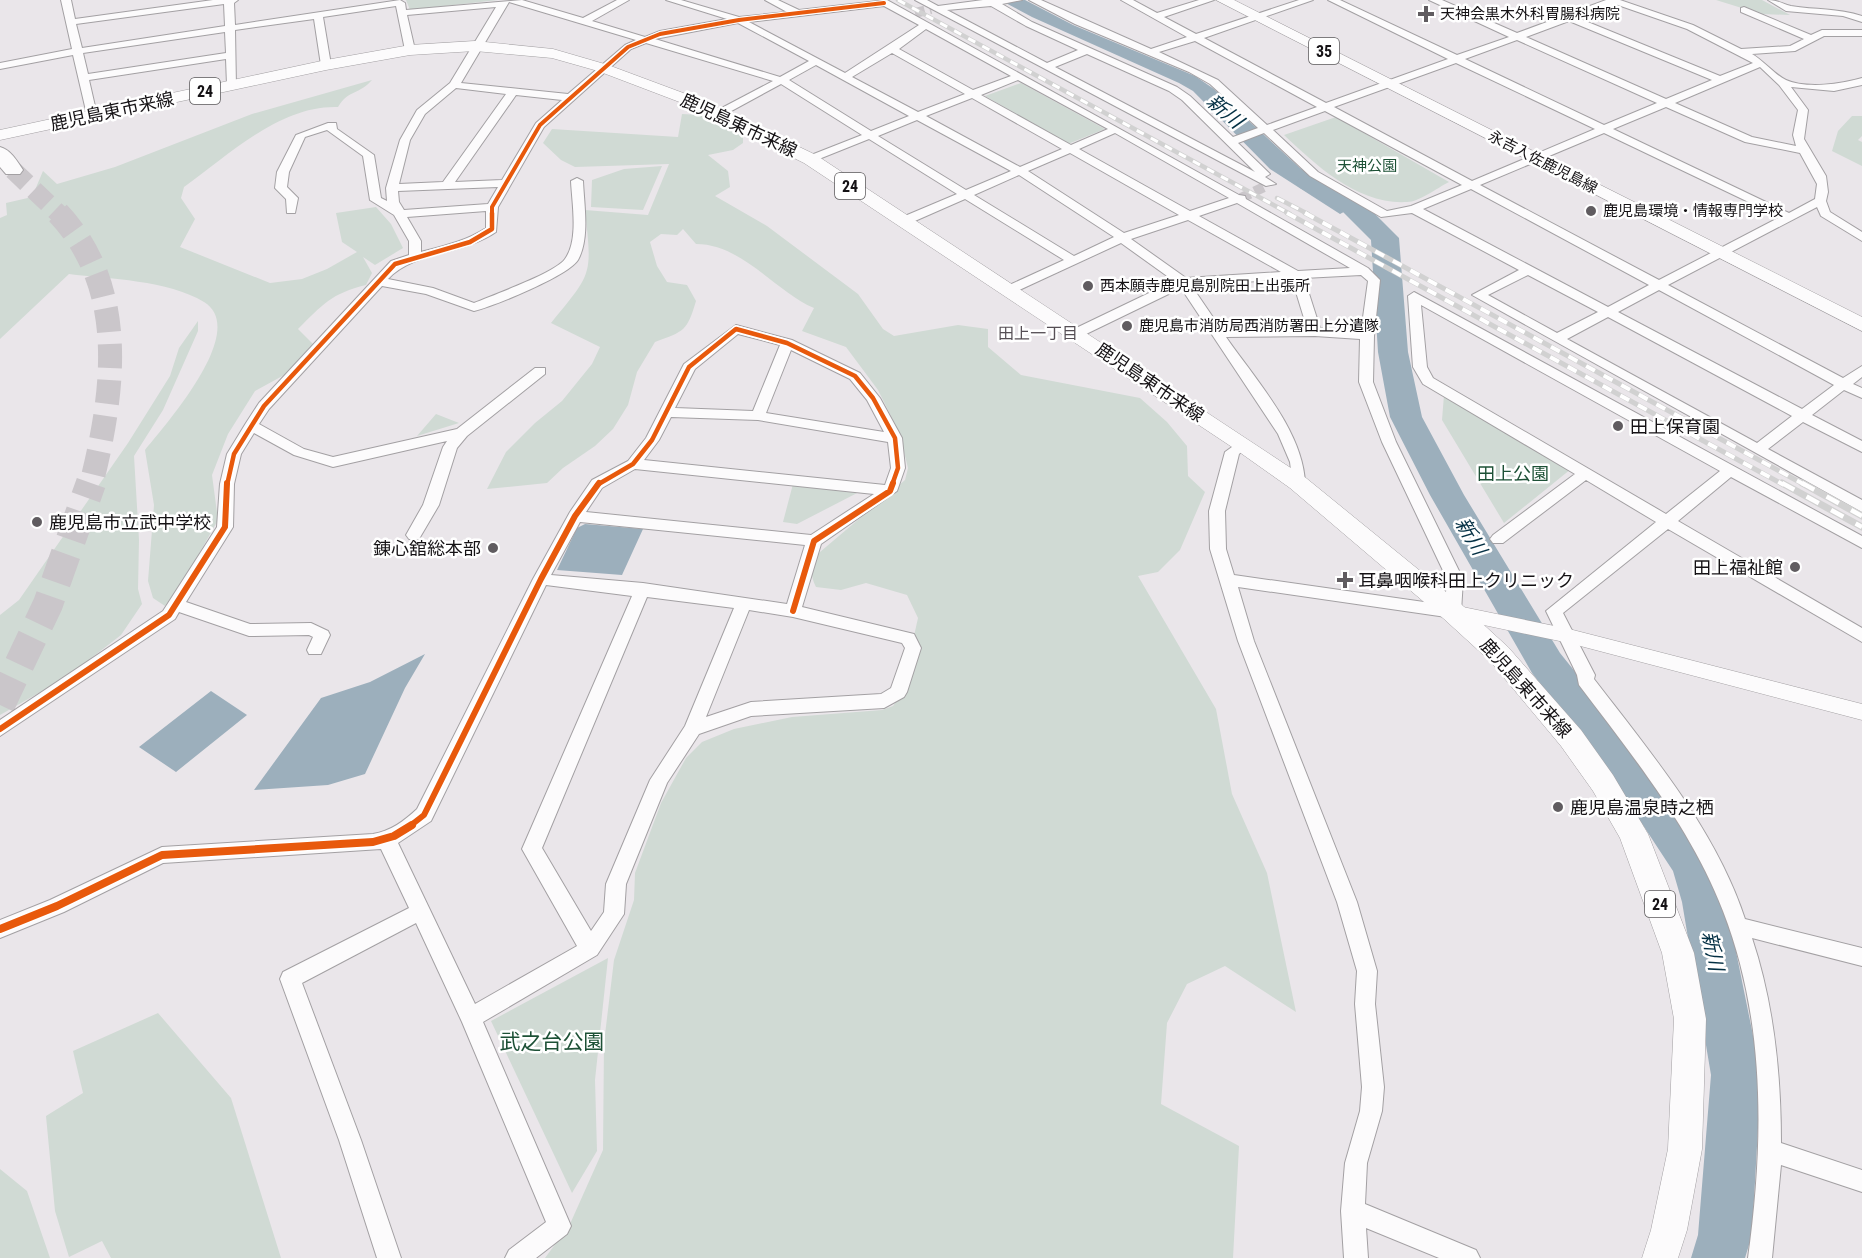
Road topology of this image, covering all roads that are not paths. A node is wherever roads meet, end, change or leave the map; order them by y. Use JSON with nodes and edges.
{"nodes":[{"id":1,"x":66,"y":0,"type":"edge"},
{"id":2,"x":230,"y":0,"type":"edge"},
{"id":3,"x":624,"y":0,"type":"edge"},
{"id":4,"x":671,"y":0,"type":"edge"},
{"id":5,"x":770,"y":0,"type":"edge"},
{"id":6,"x":920,"y":0,"type":"edge"},
{"id":7,"x":1017,"y":0,"type":"edge"},
{"id":8,"x":1034,"y":0,"type":"edge"},
{"id":9,"x":1126,"y":0,"type":"edge"},
{"id":10,"x":1209,"y":0,"type":"edge"},
{"id":11,"x":1223,"y":0,"type":"edge"},
{"id":12,"x":1333,"y":0,"type":"edge"},
{"id":13,"x":1434,"y":0,"type":"edge"},
{"id":14,"x":1773,"y":0,"type":"edge"},
{"id":15,"x":506,"y":1,"type":"edge"},
{"id":16,"x":882,"y":1,"type":"edge"},
{"id":17,"x":1302,"y":1,"type":"edge"},
{"id":18,"x":1613,"y":1,"type":"edge"},
{"id":19,"x":990,"y":2,"type":"edge"},
{"id":20,"x":401,"y":5,"type":"edge"},
{"id":21,"x":934,"y":9,"type":"junction"},
{"id":22,"x":1744,"y":10,"type":"dead end"},
{"id":23,"x":797,"y":12,"type":"junction"},
{"id":24,"x":318,"y":16,"type":"junction"},
{"id":25,"x":1157,"y":16,"type":"junction"},
{"id":26,"x":1257,"y":17,"type":"junction"},
{"id":27,"x":1570,"y":18,"type":"junction"},
{"id":28,"x":1862,"y":19,"type":"edge"},
{"id":29,"x":739,"y":20,"type":"junction"},
{"id":30,"x":585,"y":21,"type":"junction"},
{"id":31,"x":72,"y":22,"type":"junction"},
{"id":32,"x":924,"y":26,"type":"junction"},
{"id":33,"x":229,"y":28,"type":"junction"},
{"id":34,"x":1862,"y":33,"type":"edge"},
{"id":35,"x":1194,"y":37,"type":"junction"},
{"id":36,"x":1517,"y":37,"type":"junction"},
{"id":37,"x":1811,"y":38,"type":"junction"},
{"id":38,"x":644,"y":39,"type":"junction"},
{"id":39,"x":475,"y":46,"type":"junction"},
{"id":40,"x":892,"y":49,"type":"junction"},
{"id":41,"x":410,"y":50,"type":"junction"},
{"id":42,"x":1087,"y":50,"type":"junction"},
{"id":43,"x":78,"y":51,"type":"junction"},
{"id":44,"x":1151,"y":52,"type":"junction"},
{"id":45,"x":1738,"y":52,"type":"junction"},
{"id":46,"x":232,"y":55,"type":"junction"},
{"id":47,"x":1457,"y":59,"type":"junction"},
{"id":48,"x":817,"y":61,"type":"junction"},
{"id":49,"x":1761,"y":63,"type":"junction"},
{"id":50,"x":326,"y":64,"type":"junction"},
{"id":51,"x":0,"y":66,"type":"edge"},
{"id":52,"x":1045,"y":67,"type":"junction"},
{"id":53,"x":603,"y":68,"type":"junction"},
{"id":54,"x":846,"y":76,"type":"junction"},
{"id":55,"x":1019,"y":76,"type":"junction"},
{"id":56,"x":84,"y":78,"type":"junction"},
{"id":57,"x":781,"y":80,"type":"junction"},
{"id":58,"x":1720,"y":80,"type":"junction"},
{"id":59,"x":1862,"y":81,"type":"edge"},
{"id":60,"x":1783,"y":83,"type":"junction"},
{"id":61,"x":1390,"y":84,"type":"junction"},
{"id":62,"x":232,"y":85,"type":"junction"},
{"id":63,"x":454,"y":85,"type":"junction"},
{"id":64,"x":514,"y":90,"type":"junction"},
{"id":65,"x":973,"y":96,"type":"junction"},
{"id":66,"x":573,"y":98,"type":"junction"},
{"id":67,"x":1665,"y":103,"type":"junction"},
{"id":68,"x":1326,"y":107,"type":"junction"},
{"id":69,"x":720,"y":114,"type":"junction"},
{"id":70,"x":92,"y":115,"type":"junction"},
{"id":71,"x":921,"y":117,"type":"junction"},
{"id":72,"x":1116,"y":129,"type":"junction"},
{"id":73,"x":1604,"y":129,"type":"junction"},
{"id":74,"x":1265,"y":130,"type":"junction"},
{"id":75,"x":0,"y":135,"type":"edge"},
{"id":76,"x":871,"y":136,"type":"junction"},
{"id":77,"x":1230,"y":142,"type":"junction"},
{"id":78,"x":1071,"y":148,"type":"junction"},
{"id":79,"x":1805,"y":151,"type":"junction"},
{"id":80,"x":0,"y":153,"type":"edge"},
{"id":81,"x":1534,"y":157,"type":"junction"},
{"id":82,"x":810,"y":159,"type":"junction"},
{"id":83,"x":13,"y":170,"type":"tunnel mouth"},
{"id":84,"x":1020,"y":171,"type":"junction"},
{"id":85,"x":578,"y":181,"type":"dead end"},
{"id":86,"x":506,"y":183,"type":"junction"},
{"id":87,"x":1470,"y":184,"type":"junction"},
{"id":88,"x":447,"y":185,"type":"junction"},
{"id":89,"x":392,"y":188,"type":"junction"},
{"id":90,"x":968,"y":194,"type":"junction"},
{"id":91,"x":1240,"y":199,"type":"junction"},
{"id":92,"x":1820,"y":201,"type":"junction"},
{"id":93,"x":492,"y":207,"type":"junction"},
{"id":94,"x":1414,"y":209,"type":"junction"},
{"id":95,"x":291,"y":211,"type":"dead end"},
{"id":96,"x":402,"y":214,"type":"junction"},
{"id":97,"x":1186,"y":215,"type":"junction"},
{"id":98,"x":1788,"y":217,"type":"junction"},
{"id":99,"x":904,"y":221,"type":"junction"},
{"id":100,"x":1862,"y":237,"type":"edge"},
{"id":101,"x":1122,"y":238,"type":"junction"},
{"id":102,"x":1722,"y":253,"type":"junction"},
{"id":103,"x":415,"y":256,"type":"junction"},
{"id":104,"x":1072,"y":260,"type":"junction"},
{"id":105,"x":1528,"y":270,"type":"junction"},
{"id":106,"x":1364,"y":271,"type":"junction"},
{"id":107,"x":1297,"y":276,"type":"junction"},
{"id":108,"x":378,"y":281,"type":"junction"},
{"id":109,"x":1183,"y":282,"type":"junction"},
{"id":110,"x":1661,"y":286,"type":"junction"},
{"id":111,"x":1009,"y":290,"type":"junction"},
{"id":112,"x":1608,"y":313,"type":"junction"},
{"id":113,"x":1862,"y":325,"type":"edge"},
{"id":114,"x":1315,"y":332,"type":"junction"},
{"id":115,"x":1077,"y":333,"type":"junction"},
{"id":116,"x":1219,"y":333,"type":"junction"},
{"id":117,"x":1367,"y":336,"type":"junction"},
{"id":118,"x":1558,"y":338,"type":"junction"},
{"id":119,"x":787,"y":343,"type":"junction"},
{"id":120,"x":1862,"y":370,"type":"edge"},
{"id":121,"x":540,"y":371,"type":"dead end"},
{"id":122,"x":1844,"y":384,"type":"junction"},
{"id":123,"x":1862,"y":394,"type":"edge"},
{"id":124,"x":667,"y":411,"type":"junction"},
{"id":125,"x":1802,"y":415,"type":"junction"},
{"id":126,"x":758,"y":416,"type":"junction"},
{"id":127,"x":251,"y":426,"type":"junction"},
{"id":128,"x":462,"y":433,"type":"junction"},
{"id":129,"x":895,"y":438,"type":"junction"},
{"id":130,"x":1243,"y":444,"type":"junction"},
{"id":131,"x":1862,"y":447,"type":"edge"},
{"id":132,"x":1758,"y":449,"type":"junction"},
{"id":133,"x":633,"y":464,"type":"junction"},
{"id":134,"x":1730,"y":471,"type":"junction"},
{"id":135,"x":1584,"y":474,"type":"junction"},
{"id":136,"x":1298,"y":483,"type":"junction"},
{"id":137,"x":890,"y":491,"type":"junction"},
{"id":138,"x":1862,"y":507,"type":"edge"},
{"id":139,"x":575,"y":516,"type":"junction"},
{"id":140,"x":1665,"y":521,"type":"junction"},
{"id":141,"x":414,"y":535,"type":"dead end"},
{"id":142,"x":1498,"y":538,"type":"dead end"},
{"id":143,"x":814,"y":541,"type":"junction"},
{"id":144,"x":1862,"y":543,"type":"edge"},
{"id":145,"x":541,"y":579,"type":"junction"},
{"id":146,"x":1229,"y":580,"type":"junction"},
{"id":147,"x":643,"y":589,"type":"junction"},
{"id":148,"x":744,"y":603,"type":"junction"},
{"id":149,"x":176,"y":605,"type":"junction"},
{"id":150,"x":793,"y":611,"type":"junction"},
{"id":151,"x":1468,"y":614,"type":"junction"},
{"id":152,"x":1569,"y":636,"type":"junction"},
{"id":153,"x":1862,"y":636,"type":"edge"},
{"id":154,"x":315,"y":650,"type":"dead end"},
{"id":155,"x":1862,"y":712,"type":"edge"},
{"id":156,"x":0,"y":729,"type":"edge"},
{"id":157,"x":693,"y":729,"type":"junction"},
{"id":158,"x":387,"y":841,"type":"junction"},
{"id":159,"x":421,"y":911,"type":"junction"},
{"id":160,"x":1739,"y":926,"type":"junction"},
{"id":161,"x":0,"y":929,"type":"edge"},
{"id":162,"x":590,"y":949,"type":"junction"},
{"id":163,"x":1862,"y":957,"type":"edge"},
{"id":164,"x":471,"y":1018,"type":"junction"},
{"id":165,"x":1769,"y":1150,"type":"junction"},
{"id":166,"x":1862,"y":1181,"type":"edge"},
{"id":167,"x":1353,"y":1211,"type":"junction"},
{"id":168,"x":389,"y":1258,"type":"edge"},
{"id":169,"x":517,"y":1258,"type":"edge"},
{"id":170,"x":1356,"y":1258,"type":"edge"},
{"id":171,"x":1468,"y":1258,"type":"edge"},
{"id":172,"x":1660,"y":1258,"type":"edge"},
{"id":173,"x":1760,"y":1258,"type":"edge"}],
"edges":[{"from":1,"to":31,"type":"street"},
{"from":2,"to":31,"type":"street"},
{"from":2,"to":33,"type":"street"},
{"from":3,"to":30,"type":"street"},
{"from":4,"to":29,"type":"street"},
{"from":5,"to":23,"type":"street"},
{"from":6,"to":21,"type":"street"},
{"from":7,"to":19,"type":"street"},
{"from":8,"to":44,"type":"street"},
{"from":9,"to":25,"type":"street"},
{"from":10,"to":25,"type":"street"},
{"from":11,"to":26,"type":"main road","name":"永吉入佐鹿児島線","number":"35"},
{"from":12,"to":47,"type":"street"},
{"from":13,"to":36,"type":"street"},
{"from":14,"to":28,"type":"street"},
{"from":15,"to":20,"type":"street"},
{"from":15,"to":30,"type":"street"},
{"from":15,"to":39,"type":"street"},
{"from":16,"to":23,"type":"street"},
{"from":16,"to":32,"type":"street"},
{"from":17,"to":26,"type":"street"},
{"from":18,"to":27,"type":"street"},
{"from":18,"to":45,"type":"street"},
{"from":19,"to":21,"type":"street"},
{"from":19,"to":42,"type":"street"},
{"from":20,"to":24,"type":"street"},
{"from":20,"to":41,"type":"street"},
{"from":21,"to":52,"type":"street"},
{"from":22,"to":37,"type":"street"},
{"from":23,"to":29,"type":"street"},
{"from":24,"to":33,"type":"street"},
{"from":24,"to":50,"type":"street"},
{"from":25,"to":35,"type":"street"},
{"from":26,"to":35,"type":"street"},
{"from":26,"to":61,"type":"main road","name":"永吉入佐鹿児島線","number":"35"},
{"from":27,"to":36,"type":"street"},
{"from":27,"to":58,"type":"street"},
{"from":29,"to":38,"type":"street"},
{"from":29,"to":48,"type":"street"},
{"from":30,"to":38,"type":"street"},
{"from":31,"to":43,"type":"street"},
{"from":32,"to":40,"type":"street"},
{"from":32,"to":55,"type":"street"},
{"from":33,"to":43,"type":"street"},
{"from":33,"to":46,"type":"street"},
{"from":34,"to":37,"type":"street"},
{"from":35,"to":44,"type":"street"},
{"from":35,"to":68,"type":"street"},
{"from":36,"to":47,"type":"street"},
{"from":36,"to":67,"type":"street"},
{"from":37,"to":45,"type":"street"},
{"from":38,"to":53,"type":"street"},
{"from":38,"to":57,"type":"street"},
{"from":39,"to":41,"type":"main road","name":"鹿児島東市来線","number":"24"},
{"from":39,"to":53,"type":"main road","name":"鹿児島東市来線","number":"24"},
{"from":39,"to":63,"type":"street"},
{"from":40,"to":54,"type":"street"},
{"from":40,"to":65,"type":"street"},
{"from":41,"to":50,"type":"main road","name":"鹿児島東市来線","number":"24"},
{"from":42,"to":52,"type":"street"},
{"from":42,"to":77,"type":"street"},
{"from":43,"to":51,"type":"street"},
{"from":43,"to":56,"type":"street"},
{"from":44,"to":74,"type":"street"},
{"from":45,"to":49,"type":"street"},
{"from":46,"to":56,"type":"street"},
{"from":46,"to":62,"type":"street"},
{"from":47,"to":61,"type":"street"},
{"from":47,"to":73,"type":"street"},
{"from":48,"to":54,"type":"street"},
{"from":48,"to":57,"type":"street"},
{"from":49,"to":58,"type":"street"},
{"from":49,"to":60,"type":"street"},
{"from":50,"to":62,"type":"main road","name":"鹿児島東市来線","number":"24"},
{"from":52,"to":77,"type":"street"},
{"from":53,"to":66,"type":"street"},
{"from":53,"to":69,"type":"main road","name":"鹿児島東市来線","number":"24"},
{"from":54,"to":71,"type":"street"},
{"from":55,"to":65,"type":"street"},
{"from":55,"to":72,"type":"street"},
{"from":56,"to":70,"type":"street"},
{"from":57,"to":69,"type":"street"},
{"from":57,"to":76,"type":"street"},
{"from":58,"to":67,"type":"street"},
{"from":59,"to":60,"type":"street"},
{"from":60,"to":79,"type":"street"},
{"from":61,"to":68,"type":"street"},
{"from":61,"to":81,"type":"main road","name":"永吉入佐鹿児島線","number":"35"},
{"from":62,"to":70,"type":"main road","name":"鹿児島東市来線","number":"24"},
{"from":63,"to":64,"type":"street"},
{"from":63,"to":89,"type":"street"},
{"from":64,"to":66,"type":"street"},
{"from":64,"to":88,"type":"street"},
{"from":65,"to":71,"type":"street"},
{"from":65,"to":78,"type":"street"},
{"from":66,"to":86,"type":"street"},
{"from":67,"to":73,"type":"street"},
{"from":67,"to":79,"type":"street"},
{"from":68,"to":74,"type":"street"},
{"from":68,"to":87,"type":"street"},
{"from":69,"to":82,"type":"main road","name":"鹿児島東市来線","number":"24"},
{"from":70,"to":75,"type":"main road","name":"鹿児島東市来線","number":"24"},
{"from":71,"to":76,"type":"street"},
{"from":71,"to":84,"type":"street"},
{"from":72,"to":78,"type":"street"},
{"from":72,"to":91,"type":"street"},
{"from":73,"to":81,"type":"street"},
{"from":73,"to":98,"type":"street"},
{"from":74,"to":77,"type":"street"},
{"from":74,"to":94,"type":"street"},
{"from":76,"to":82,"type":"street"},
{"from":76,"to":90,"type":"street"},
{"from":78,"to":84,"type":"street"},
{"from":78,"to":97,"type":"street"},
{"from":79,"to":92,"type":"street"},
{"from":80,"to":83,"type":"highway"},
{"from":81,"to":87,"type":"street"},
{"from":81,"to":102,"type":"main road","name":"永吉入佐鹿児島線","number":"35"},
{"from":82,"to":99,"type":"main road","name":"鹿児島東市来線","number":"24"},
{"from":84,"to":90,"type":"street"},
{"from":84,"to":101,"type":"street"},
{"from":85,"to":108,"type":"street"},
{"from":86,"to":88,"type":"street"},
{"from":86,"to":93,"type":"street"},
{"from":87,"to":94,"type":"street"},
{"from":87,"to":110,"type":"street"},
{"from":88,"to":89,"type":"street"},
{"from":89,"to":96,"type":"street"},
{"from":90,"to":99,"type":"street"},
{"from":90,"to":104,"type":"street"},
{"from":91,"to":97,"type":"street"},
{"from":91,"to":106,"type":"street"},
{"from":92,"to":98,"type":"street"},
{"from":92,"to":100,"type":"street"},
{"from":93,"to":96,"type":"street"},
{"from":93,"to":103,"type":"street"},
{"from":94,"to":105,"type":"street"},
{"from":95,"to":96,"type":"street"},
{"from":96,"to":103,"type":"street"},
{"from":97,"to":101,"type":"street"},
{"from":97,"to":107,"type":"street"},
{"from":98,"to":102,"type":"street"},
{"from":99,"to":111,"type":"main road","name":"鹿児島東市来線","number":"24"},
{"from":101,"to":104,"type":"street"},
{"from":101,"to":109,"type":"street"},
{"from":102,"to":110,"type":"street"},
{"from":102,"to":113,"type":"main road","name":"永吉入佐鹿児島線","number":"35"},
{"from":103,"to":108,"type":"street"},
{"from":104,"to":111,"type":"street"},
{"from":105,"to":112,"type":"street"},
{"from":105,"to":118,"type":"street"},
{"from":106,"to":107,"type":"street"},
{"from":106,"to":117,"type":"street"},
{"from":107,"to":109,"type":"street"},
{"from":107,"to":114,"type":"street"},
{"from":108,"to":127,"type":"street"},
{"from":109,"to":115,"type":"street"},
{"from":109,"to":116,"type":"street"},
{"from":110,"to":112,"type":"street"},
{"from":110,"to":122,"type":"street"},
{"from":111,"to":115,"type":"main road","name":"鹿児島東市来線","number":"24"},
{"from":112,"to":118,"type":"street"},
{"from":112,"to":125,"type":"street"},
{"from":114,"to":116,"type":"street"},
{"from":114,"to":117,"type":"street"},
{"from":115,"to":130,"type":"main road","name":"鹿児島東市来線","number":"24"},
{"from":116,"to":136,"type":"street"},
{"from":117,"to":151,"type":"street"},
{"from":118,"to":132,"type":"street"},
{"from":119,"to":124,"type":"street"},
{"from":119,"to":126,"type":"street"},
{"from":119,"to":129,"type":"street"},
{"from":120,"to":122,"type":"street"},
{"from":121,"to":128,"type":"street"},
{"from":122,"to":123,"type":"street"},
{"from":122,"to":125,"type":"street"},
{"from":124,"to":126,"type":"street"},
{"from":124,"to":133,"type":"street"},
{"from":125,"to":131,"type":"street"},
{"from":125,"to":132,"type":"street"},
{"from":126,"to":129,"type":"street"},
{"from":127,"to":128,"type":"street"},
{"from":127,"to":149,"type":"street"},
{"from":128,"to":141,"type":"street"},
{"from":129,"to":137,"type":"street"},
{"from":130,"to":136,"type":"main road","name":"鹿児島東市来線","number":"24"},
{"from":130,"to":146,"type":"street"},
{"from":132,"to":138,"type":"street"},
{"from":133,"to":137,"type":"street"},
{"from":133,"to":139,"type":"street"},
{"from":134,"to":135,"type":"street"},
{"from":134,"to":140,"type":"street"},
{"from":134,"to":144,"type":"street"},
{"from":135,"to":140,"type":"street"},
{"from":135,"to":142,"type":"street"},
{"from":136,"to":151,"type":"main road","name":"鹿児島東市来線","number":"24"},
{"from":137,"to":143,"type":"street"},
{"from":139,"to":143,"type":"street"},
{"from":139,"to":145,"type":"street"},
{"from":140,"to":152,"type":"street"},
{"from":140,"to":153,"type":"street"},
{"from":143,"to":150,"type":"street"},
{"from":145,"to":147,"type":"street"},
{"from":145,"to":158,"type":"street"},
{"from":146,"to":151,"type":"street"},
{"from":146,"to":167,"type":"street"},
{"from":147,"to":148,"type":"street"},
{"from":147,"to":162,"type":"street"},
{"from":148,"to":150,"type":"street"},
{"from":148,"to":157,"type":"street"},
{"from":149,"to":154,"type":"street"},
{"from":149,"to":156,"type":"street"},
{"from":150,"to":157,"type":"street"},
{"from":151,"to":152,"type":"street"},
{"from":151,"to":172,"type":"main road","name":"鹿児島東市来線","number":"24"},
{"from":152,"to":155,"type":"street"},
{"from":152,"to":160,"type":"street"},
{"from":157,"to":162,"type":"street"},
{"from":158,"to":159,"type":"street"},
{"from":158,"to":161,"type":"street"},
{"from":159,"to":164,"type":"street"},
{"from":159,"to":168,"type":"street"},
{"from":160,"to":163,"type":"street"},
{"from":160,"to":165,"type":"street"},
{"from":162,"to":164,"type":"street"},
{"from":164,"to":169,"type":"street"},
{"from":165,"to":166,"type":"street"},
{"from":165,"to":173,"type":"street"},
{"from":167,"to":170,"type":"street"},
{"from":167,"to":171,"type":"street"}]}
